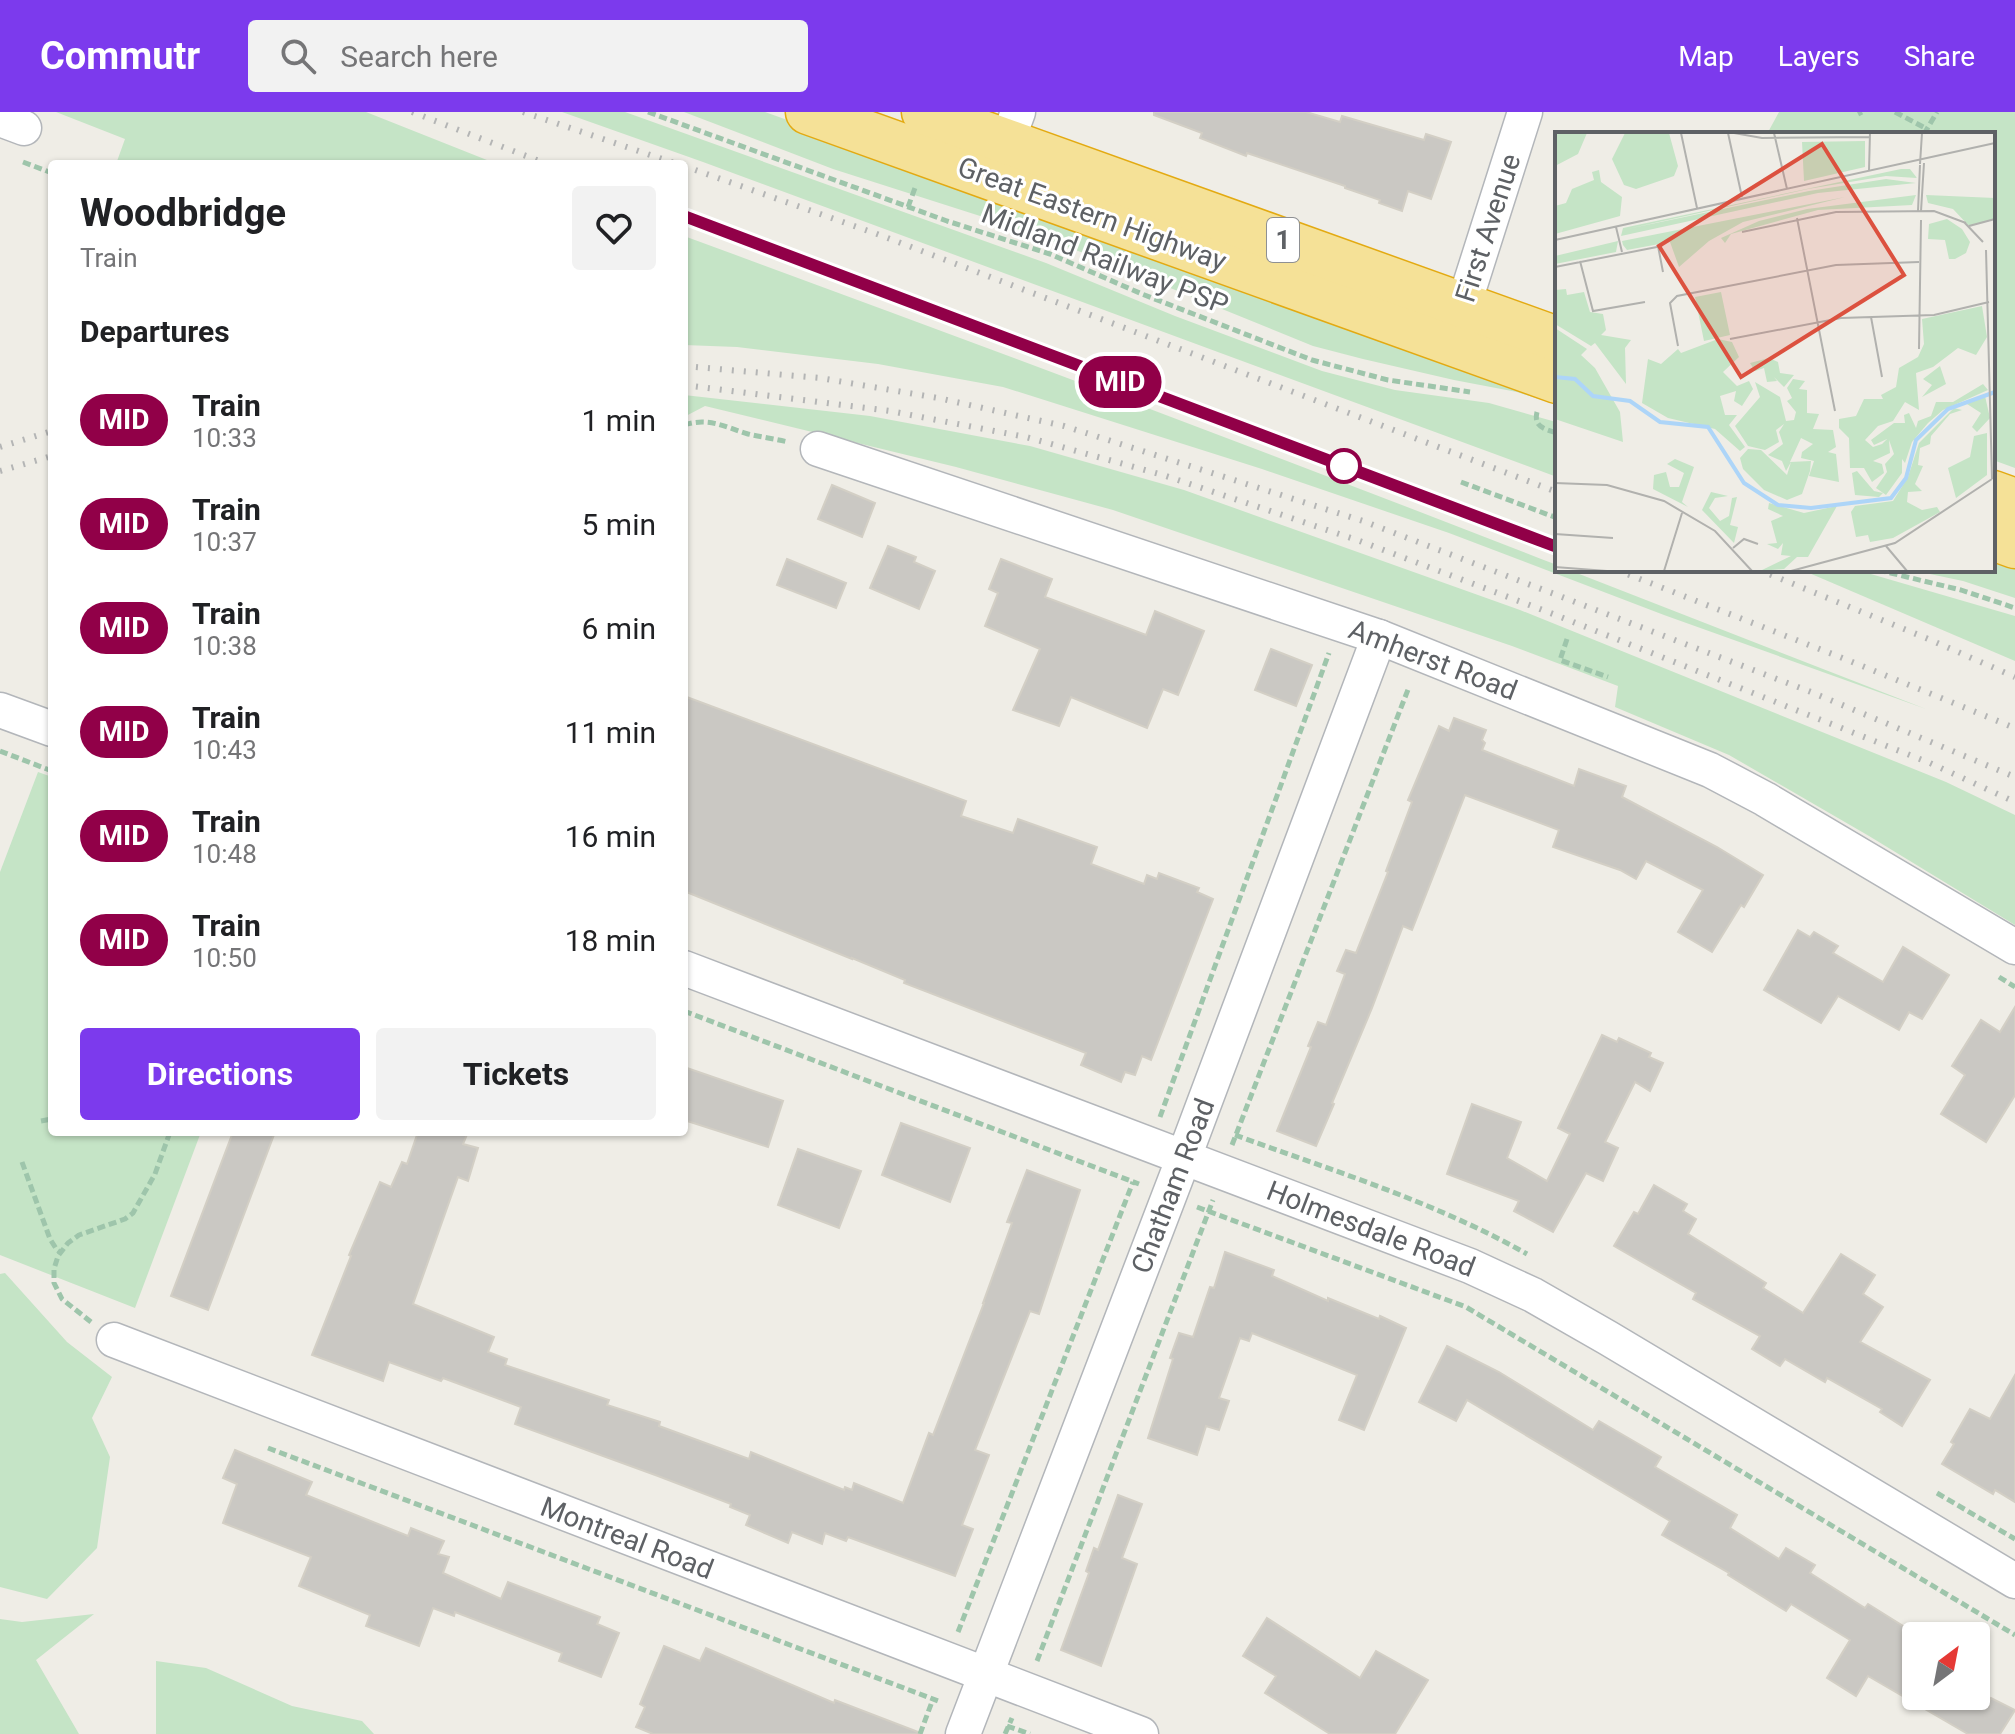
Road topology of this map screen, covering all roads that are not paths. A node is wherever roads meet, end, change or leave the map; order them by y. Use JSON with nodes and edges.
{"nodes":[{"id":1,"x":808,"y":112,"type":"edge"},
{"id":2,"x":924,"y":112,"type":"edge"},
{"id":3,"x":1525,"y":112,"type":"edge"},
{"id":4,"x":1007,"y":144,"type":"edge"},
{"id":5,"x":1457,"y":324,"type":"junction"},
{"id":6,"x":1555,"y":339,"type":"edge"},
{"id":7,"x":1548,"y":400,"type":"edge"},
{"id":8,"x":818,"y":449,"type":"dead end"},
{"id":9,"x":1995,"y":494,"type":"edge"},
{"id":10,"x":2015,"y":501,"type":"edge"},
{"id":11,"x":1995,"y":539,"type":"edge"},
{"id":12,"x":2015,"y":546,"type":"edge"},
{"id":13,"x":1379,"y":637,"type":"junction"},
{"id":14,"x":0,"y":710,"type":"edge"},
{"id":15,"x":48,"y":728,"type":"edge"},
{"id":16,"x":2015,"y":947,"type":"edge"},
{"id":17,"x":688,"y":970,"type":"edge"},
{"id":18,"x":1184,"y":1157,"type":"junction"},
{"id":19,"x":114,"y":1340,"type":"road end"},
{"id":20,"x":2015,"y":1581,"type":"edge"},
{"id":21,"x":985,"y":1675,"type":"junction"},
{"id":22,"x":967,"y":1724,"type":"edge"},
{"id":23,"x":1141,"y":1734,"type":"edge"}],
"edges":[{"from":1,"to":4,"type":"highway","name":"Great Eastern Highway","number":"1"},
{"from":2,"to":4,"type":"highway","name":"Great Eastern Highway","number":"1"},
{"from":3,"to":5,"type":"street","name":"First Avenue"},
{"from":4,"to":5,"type":"highway","name":"Great Eastern Highway","number":"1"},
{"from":5,"to":6,"type":"highway","name":"Great Eastern Highway","number":"1"},
{"from":5,"to":7,"type":"highway","name":"Great Eastern Highway","number":"1"},
{"from":8,"to":13,"type":"street","name":"Amherst Road"},
{"from":9,"to":10,"type":"highway"},
{"from":11,"to":12,"type":"highway"},
{"from":13,"to":16,"type":"street","name":"Amherst Road"},
{"from":13,"to":18,"type":"street","name":"Chatham Road"},
{"from":14,"to":15,"type":"street"},
{"from":17,"to":18,"type":"street","name":"Holmesdale Road"},
{"from":18,"to":20,"type":"street","name":"Holmesdale Road"},
{"from":18,"to":21,"type":"street","name":"Chatham Road"},
{"from":19,"to":21,"type":"street","name":"Montreal Road"},
{"from":21,"to":22,"type":"street","name":"Chatham Road"},
{"from":21,"to":23,"type":"street","name":"Montreal Road"}]}
